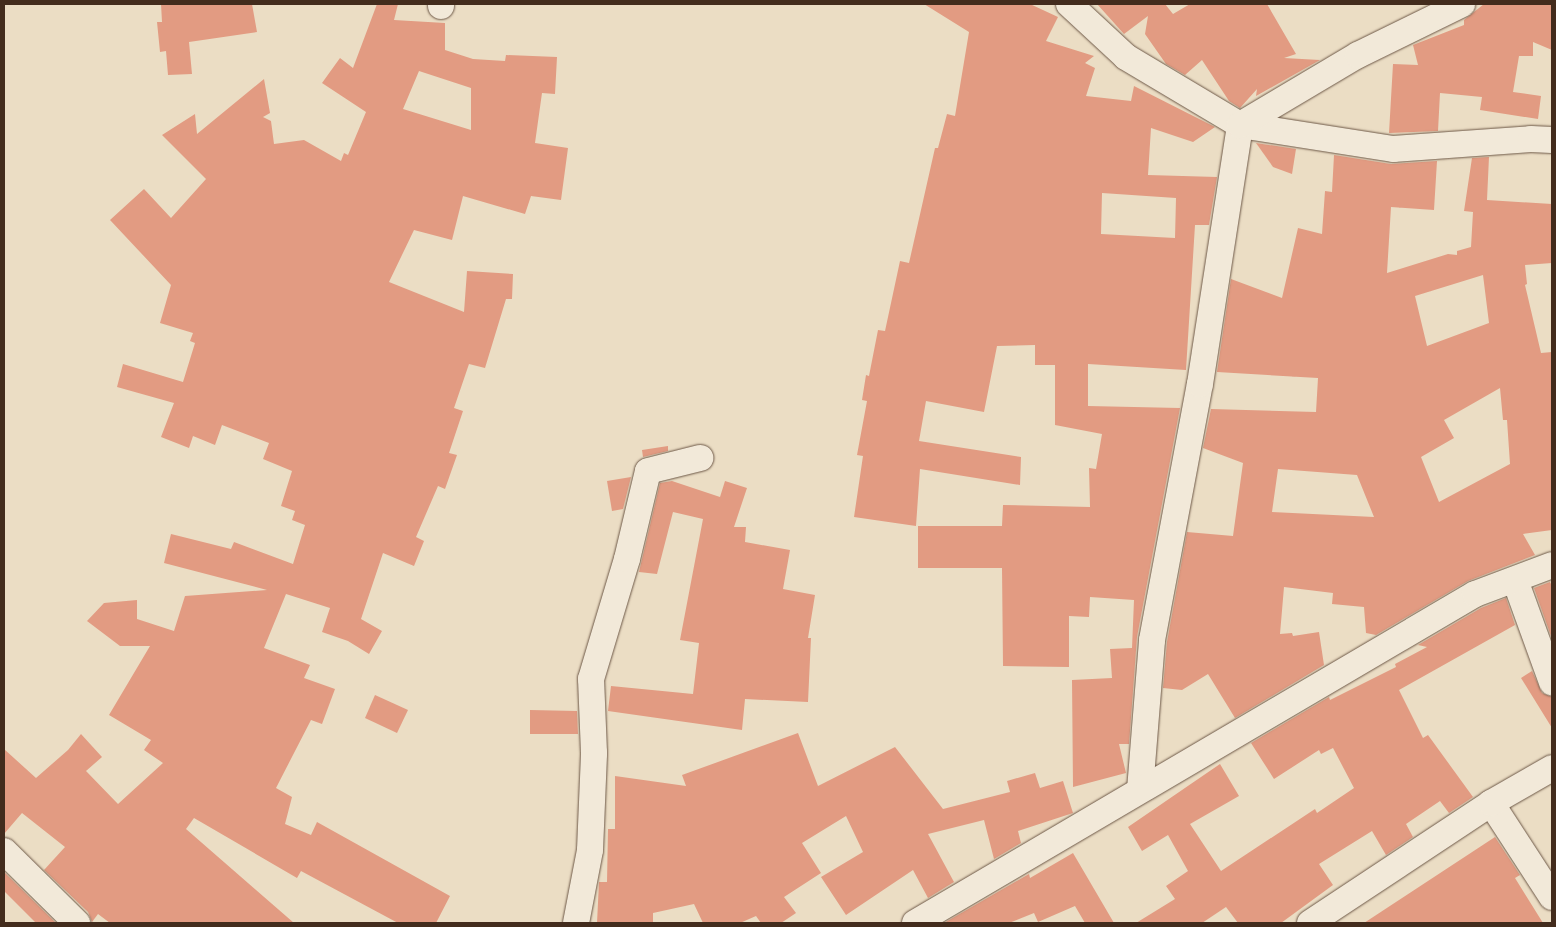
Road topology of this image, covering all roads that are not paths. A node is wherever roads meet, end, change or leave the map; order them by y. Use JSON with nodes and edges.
{"nodes":[{"id":1,"x":1070,"y":4,"type":"edge"},
{"id":2,"x":1462,"y":4,"type":"edge"},
{"id":3,"x":1240,"y":125,"type":"junction"},
{"id":4,"x":1552,"y":140,"type":"edge"},
{"id":5,"x":700,"y":458,"type":"dead end"},
{"id":6,"x":1552,"y":565,"type":"edge"},
{"id":7,"x":1515,"y":580,"type":"junction"},
{"id":8,"x":1552,"y":682,"type":"edge"},
{"id":9,"x":1552,"y":768,"type":"edge"},
{"id":10,"x":1140,"y":790,"type":"junction"},
{"id":11,"x":1491,"y":804,"type":"junction"},
{"id":12,"x":4,"y":851,"type":"edge"},
{"id":13,"x":1552,"y":897,"type":"edge"},
{"id":14,"x":77,"y":923,"type":"edge"},
{"id":15,"x":576,"y":923,"type":"edge"},
{"id":16,"x":915,"y":923,"type":"edge"},
{"id":17,"x":1310,"y":923,"type":"edge"}],
"edges":[{"from":1,"to":3,"type":"street"},
{"from":2,"to":3,"type":"street"},
{"from":3,"to":4,"type":"street"},
{"from":3,"to":10,"type":"street"},
{"from":5,"to":15,"type":"street"},
{"from":6,"to":7,"type":"street"},
{"from":7,"to":8,"type":"street"},
{"from":7,"to":10,"type":"street"},
{"from":9,"to":11,"type":"street"},
{"from":10,"to":16,"type":"street"},
{"from":11,"to":13,"type":"street"},
{"from":11,"to":17,"type":"street"},
{"from":12,"to":14,"type":"street"}]}
